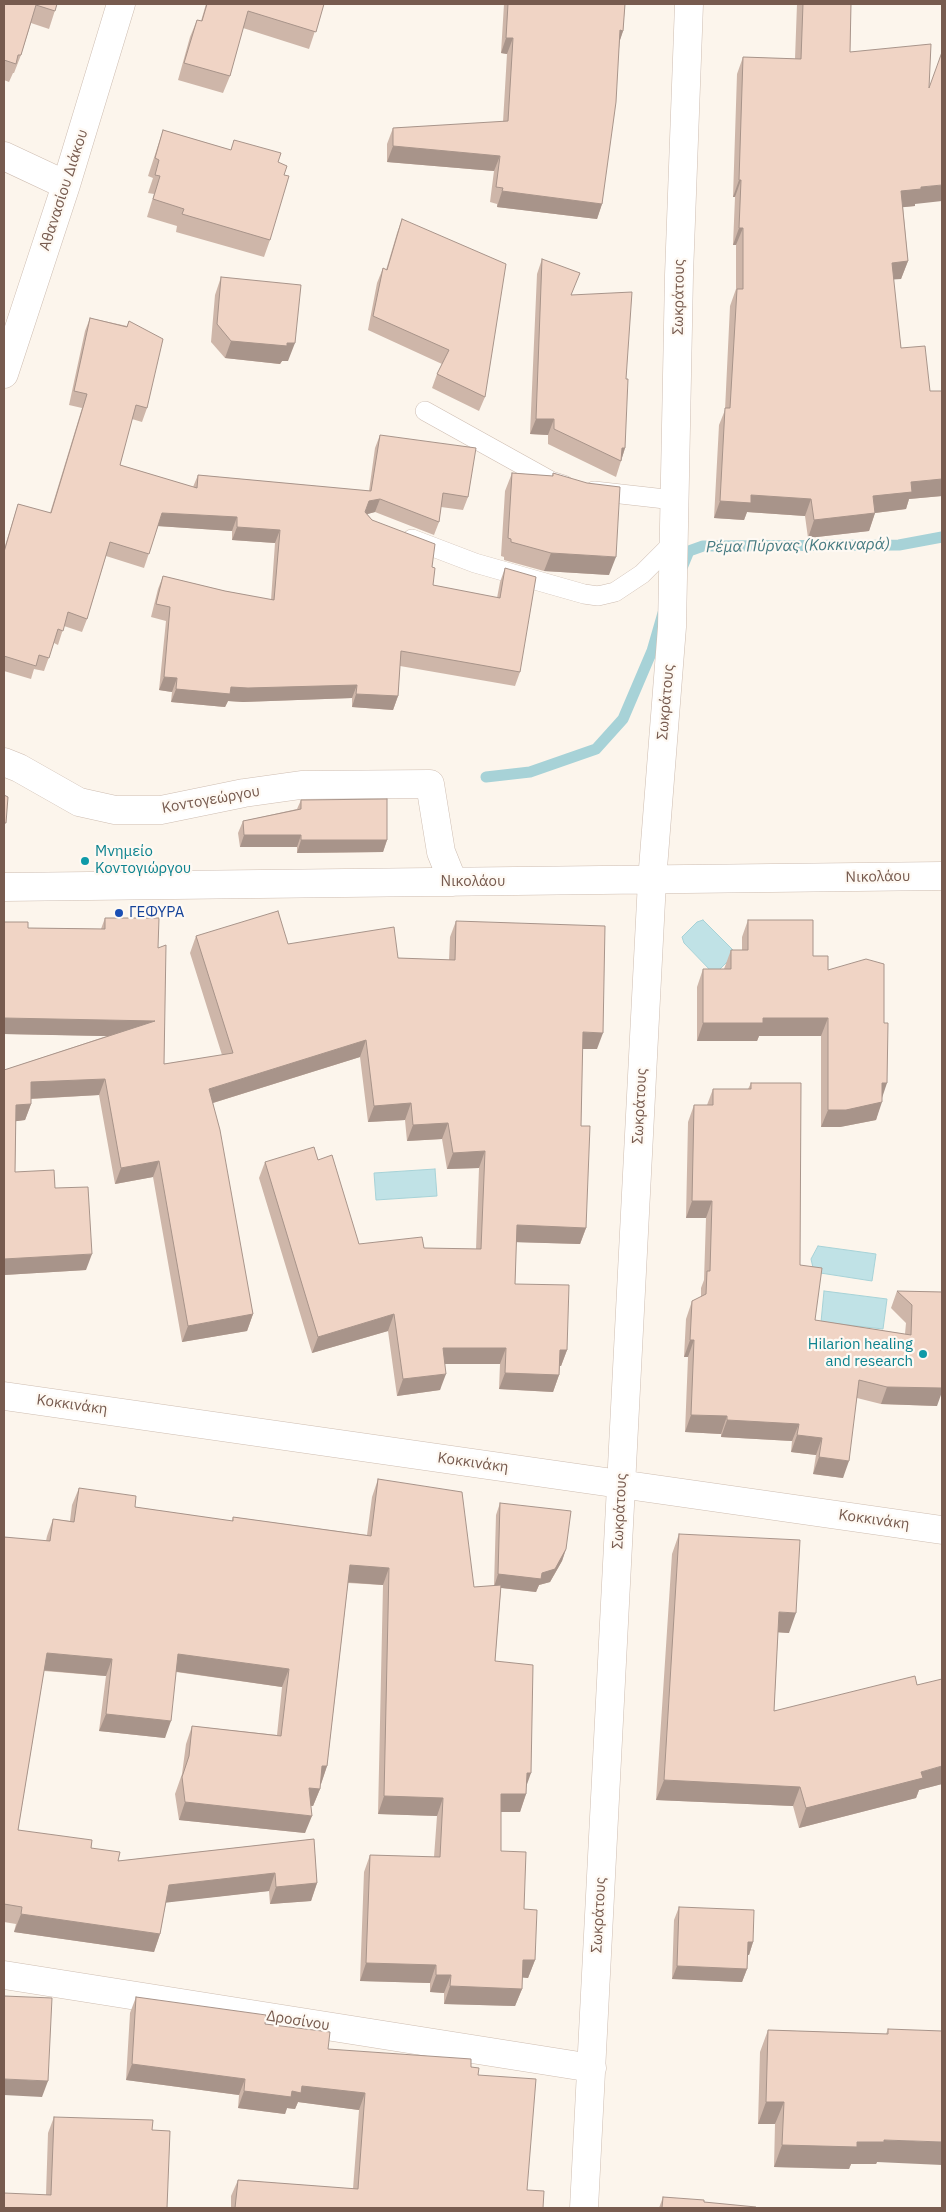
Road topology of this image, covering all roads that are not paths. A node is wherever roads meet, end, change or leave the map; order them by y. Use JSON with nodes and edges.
{"nodes":[{"id":1,"x":121,"y":4,"type":"edge"},
{"id":2,"x":689,"y":4,"type":"edge"},
{"id":3,"x":4,"y":156,"type":"edge"},
{"id":4,"x":66,"y":185,"type":"junction"},
{"id":5,"x":4,"y":374,"type":"edge"},
{"id":6,"x":425,"y":411,"type":"dead end"},
{"id":7,"x":674,"y":500,"type":"junction"},
{"id":8,"x":397,"y":533,"type":"edge"},
{"id":9,"x":674,"y":544,"type":"junction"},
{"id":10,"x":4,"y":762,"type":"edge"},
{"id":11,"x":942,"y":876,"type":"edge"},
{"id":12,"x":652,"y":881,"type":"junction"},
{"id":13,"x":454,"y":882,"type":"junction"},
{"id":14,"x":4,"y":887,"type":"edge"},
{"id":15,"x":4,"y":1396,"type":"edge"},
{"id":16,"x":621,"y":1484,"type":"junction"},
{"id":17,"x":942,"y":1530,"type":"edge"},
{"id":18,"x":4,"y":1975,"type":"edge"},
{"id":19,"x":592,"y":2068,"type":"junction"},
{"id":20,"x":584,"y":2208,"type":"edge"}],
"edges":[{"from":1,"to":4,"type":"street","name":"Αθανασίου Διάκου"},
{"from":2,"to":7,"type":"street","name":"Σωκράτους"},
{"from":3,"to":4,"type":"street"},
{"from":4,"to":5,"type":"street","name":"Αθανασίου Διάκου"},
{"from":6,"to":7,"type":"lane"},
{"from":7,"to":9,"type":"street","name":"Σωκράτους"},
{"from":8,"to":9,"type":"lane"},
{"from":9,"to":12,"type":"street","name":"Σωκράτους"},
{"from":10,"to":13,"type":"street","name":"Κοντογεώργου"},
{"from":11,"to":12,"type":"street","name":"Νικολάου"},
{"from":12,"to":13,"type":"street","name":"Νικολάου"},
{"from":12,"to":16,"type":"street","name":"Σωκράτους"},
{"from":13,"to":14,"type":"street","name":"Νικολάου"},
{"from":15,"to":16,"type":"street","name":"Κοκκινάκη"},
{"from":16,"to":17,"type":"street","name":"Κοκκινάκη"},
{"from":16,"to":19,"type":"street","name":"Σωκράτους"},
{"from":18,"to":19,"type":"street","name":"Δροσίνου"},
{"from":19,"to":20,"type":"street","name":"Σωκράτους"}]}
